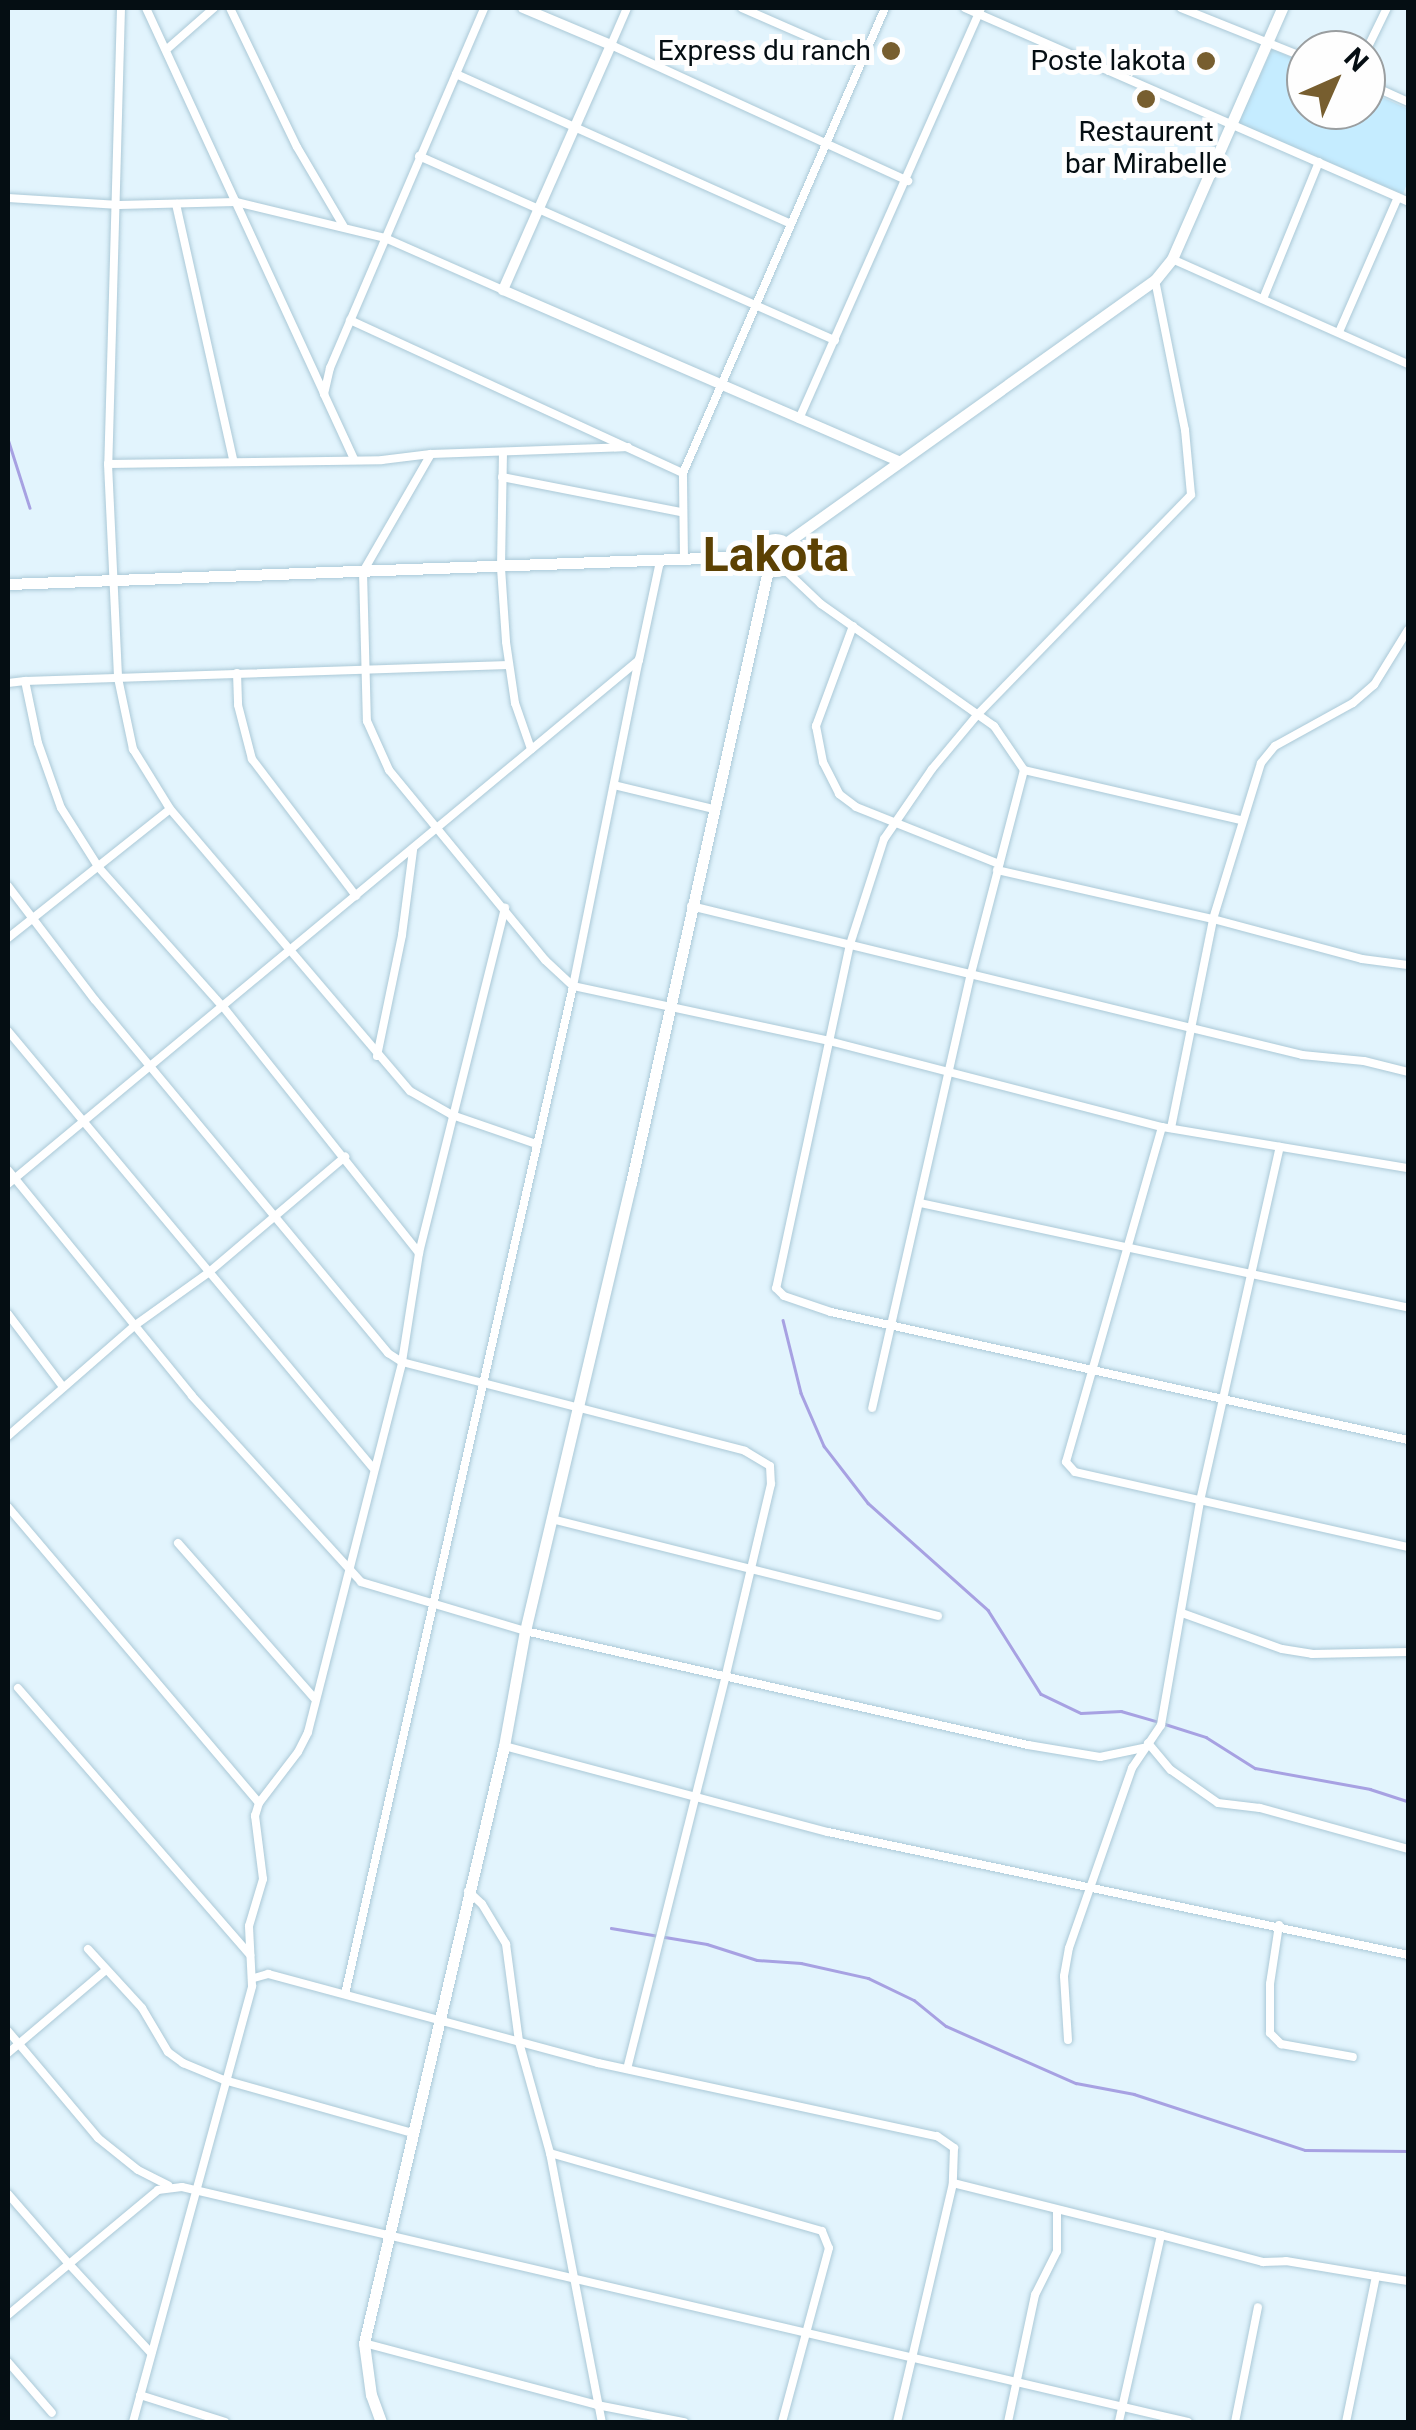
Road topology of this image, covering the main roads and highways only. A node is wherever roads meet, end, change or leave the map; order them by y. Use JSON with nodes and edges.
{"nodes":[{"id":1,"x":1282,"y":8,"type":"edge"},
{"id":2,"x":786,"y":543,"type":"junction"},
{"id":3,"x":759,"y":556,"type":"junction"},
{"id":4,"x":768,"y":570,"type":"junction"},
{"id":5,"x":8,"y":584,"type":"edge"},
{"id":6,"x":381,"y":2422,"type":"edge"}],
"edges":[{"from":1,"to":2,"type":"main road"},
{"from":2,"to":3,"type":"main road"},
{"from":2,"to":4,"type":"main road"},
{"from":3,"to":4,"type":"main road"},
{"from":3,"to":5,"type":"main road"},
{"from":4,"to":6,"type":"main road"}]}
